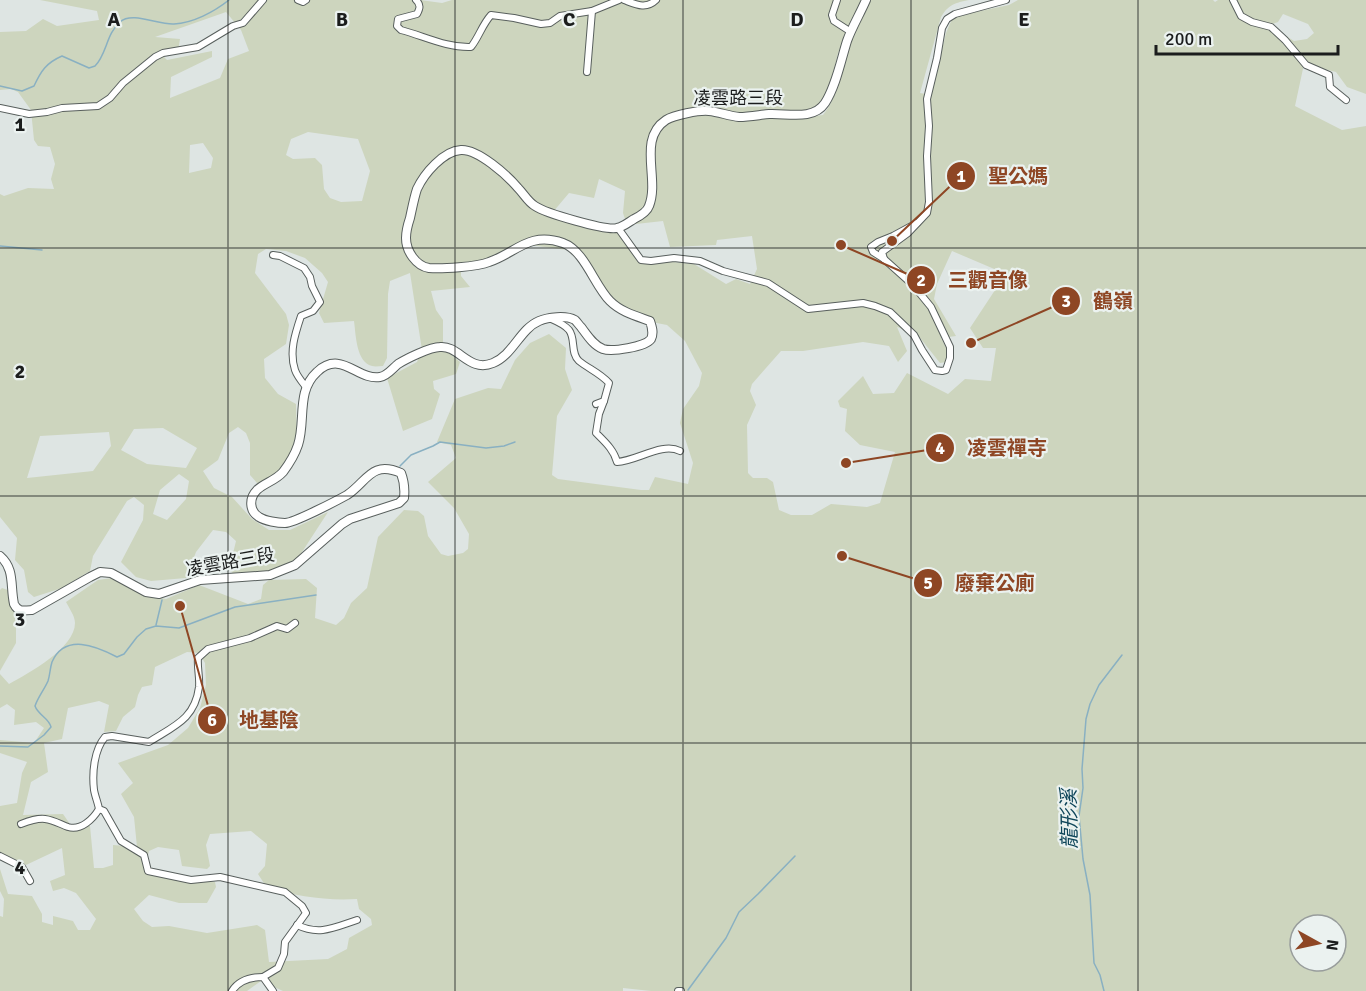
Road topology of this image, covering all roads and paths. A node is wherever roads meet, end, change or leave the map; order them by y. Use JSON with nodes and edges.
{"nodes":[{"id":1,"x":263,"y":0,"type":"edge"},
{"id":2,"x":298,"y":0,"type":"edge"},
{"id":3,"x":306,"y":0,"type":"edge"},
{"id":4,"x":416,"y":0,"type":"edge"},
{"id":5,"x":619,"y":0,"type":"edge"},
{"id":6,"x":624,"y":0,"type":"edge"},
{"id":7,"x":656,"y":0,"type":"edge"},
{"id":8,"x":837,"y":0,"type":"edge"},
{"id":9,"x":866,"y":0,"type":"edge"},
{"id":10,"x":1006,"y":0,"type":"edge"},
{"id":11,"x":1233,"y":0,"type":"edge"},
{"id":12,"x":592,"y":11,"type":"junction"},
{"id":13,"x":851,"y":32,"type":"junction"},
{"id":14,"x":587,"y":72,"type":"dead end"},
{"id":15,"x":1346,"y":100,"type":"dead end"},
{"id":16,"x":0,"y":108,"type":"edge"},
{"id":17,"x":917,"y":222,"type":"junction"},
{"id":18,"x":618,"y":228,"type":"junction"},
{"id":19,"x":273,"y":255,"type":"dead end"},
{"id":20,"x":884,"y":259,"type":"junction"},
{"id":21,"x":549,"y":318,"type":"junction"},
{"id":22,"x":306,"y":387,"type":"junction"},
{"id":23,"x":604,"y":401,"type":"junction"},
{"id":24,"x":597,"y":404,"type":"dead end"},
{"id":25,"x":680,"y":451,"type":"dead end"},
{"id":26,"x":0,"y":556,"type":"edge"},
{"id":27,"x":295,"y":623,"type":"dead end"},
{"id":28,"x":99,"y":809,"type":"junction"},
{"id":29,"x":21,"y":824,"type":"dead end"},
{"id":30,"x":0,"y":856,"type":"edge"},
{"id":31,"x":30,"y":881,"type":"dead end"},
{"id":32,"x":357,"y":920,"type":"dead end"},
{"id":33,"x":297,"y":925,"type":"junction"},
{"id":34,"x":263,"y":977,"type":"junction"},
{"id":35,"x":232,"y":991,"type":"edge"},
{"id":36,"x":273,"y":991,"type":"edge"}],
"edges":[{"from":1,"to":16,"type":"street"},
{"from":2,"to":3,"type":"street"},
{"from":4,"to":12,"type":"street"},
{"from":5,"to":12,"type":"street"},
{"from":6,"to":7,"type":"street"},
{"from":8,"to":13,"type":"street"},
{"from":9,"to":13,"type":"street","name":"凌雲路三段"},
{"from":10,"to":17,"type":"street"},
{"from":11,"to":15,"type":"street"},
{"from":12,"to":14,"type":"street"},
{"from":13,"to":18,"type":"street","name":"凌雲路三段"},
{"from":17,"to":20,"type":"street"},
{"from":17,"to":20,"type":"street"},
{"from":18,"to":20,"type":"street"},
{"from":18,"to":21,"type":"street"},
{"from":19,"to":22,"type":"street"},
{"from":21,"to":22,"type":"street"},
{"from":21,"to":23,"type":"street"},
{"from":22,"to":26,"type":"street","name":"凌雲路三段"},
{"from":23,"to":24,"type":"street"},
{"from":23,"to":25,"type":"street"},
{"from":27,"to":28,"type":"street"},
{"from":28,"to":29,"type":"street"},
{"from":28,"to":33,"type":"street"},
{"from":30,"to":31,"type":"street"},
{"from":32,"to":33,"type":"street"},
{"from":33,"to":34,"type":"street"},
{"from":34,"to":35,"type":"street"},
{"from":34,"to":36,"type":"street"}]}
